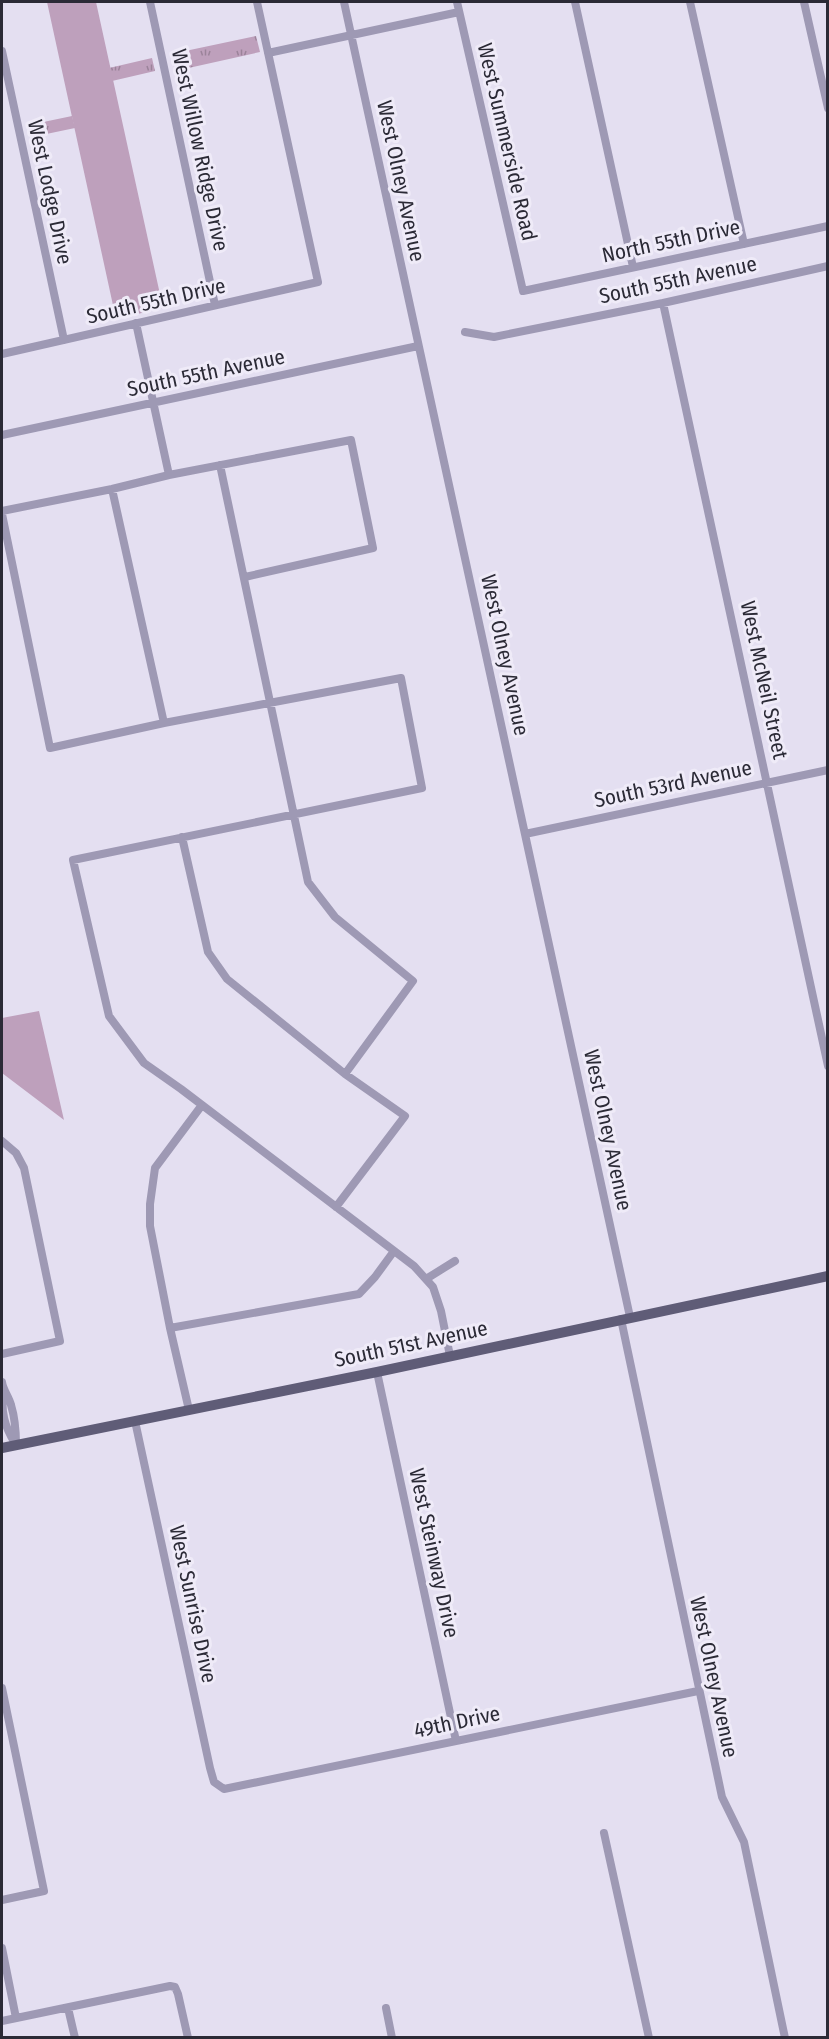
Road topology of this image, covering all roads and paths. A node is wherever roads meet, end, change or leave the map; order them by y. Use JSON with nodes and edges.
{"nodes":[{"id":1,"x":150,"y":2,"type":"edge"},
{"id":2,"x":257,"y":2,"type":"edge"},
{"id":3,"x":344,"y":2,"type":"edge"},
{"id":4,"x":457,"y":2,"type":"edge"},
{"id":5,"x":575,"y":2,"type":"edge"},
{"id":6,"x":690,"y":2,"type":"edge"},
{"id":7,"x":804,"y":2,"type":"edge"},
{"id":8,"x":459,"y":12,"type":"junction"},
{"id":9,"x":351,"y":35,"type":"junction"},
{"id":10,"x":2,"y":51,"type":"edge"},
{"id":11,"x":268,"y":53,"type":"junction"},
{"id":12,"x":828,"y":108,"type":"edge"},
{"id":13,"x":828,"y":226,"type":"edge"},
{"id":14,"x":744,"y":244,"type":"junction"},
{"id":15,"x":828,"y":266,"type":"edge"},
{"id":16,"x":633,"y":267,"type":"junction"},
{"id":17,"x":523,"y":291,"type":"joint"},
{"id":18,"x":663,"y":303,"type":"junction"},
{"id":19,"x":215,"y":305,"type":"junction"},
{"id":20,"x":136,"y":324,"type":"junction"},
{"id":21,"x":465,"y":332,"type":"dead end"},
{"id":22,"x":64,"y":340,"type":"junction"},
{"id":23,"x":418,"y":346,"type":"junction"},
{"id":24,"x":2,"y":354,"type":"edge"},
{"id":25,"x":153,"y":403,"type":"junction"},
{"id":26,"x":2,"y":435,"type":"edge"},
{"id":27,"x":220,"y":465,"type":"junction"},
{"id":28,"x":169,"y":475,"type":"junction"},
{"id":29,"x":112,"y":489,"type":"junction"},
{"id":30,"x":2,"y":513,"type":"edge"},
{"id":31,"x":244,"y":577,"type":"junction"},
{"id":32,"x":270,"y":703,"type":"junction"},
{"id":33,"x":164,"y":723,"type":"junction"},
{"id":34,"x":828,"y":770,"type":"edge"},
{"id":35,"x":767,"y":782,"type":"junction"},
{"id":36,"x":294,"y":814,"type":"junction"},
{"id":37,"x":525,"y":834,"type":"junction"},
{"id":38,"x":182,"y":837,"type":"junction"},
{"id":39,"x":828,"y":1066,"type":"edge"},
{"id":40,"x":345,"y":1074,"type":"junction"},
{"id":41,"x":202,"y":1105,"type":"junction"},
{"id":42,"x":2,"y":1141,"type":"edge"},
{"id":43,"x":336,"y":1207,"type":"junction"},
{"id":44,"x":394,"y":1251,"type":"junction"},
{"id":45,"x":455,"y":1261,"type":"dead end"},
{"id":46,"x":828,"y":1276,"type":"edge"},
{"id":47,"x":426,"y":1279,"type":"junction"},
{"id":48,"x":625,"y":1318,"type":"junction"},
{"id":49,"x":170,"y":1328,"type":"junction"},
{"id":50,"x":2,"y":1354,"type":"edge"},
{"id":51,"x":450,"y":1356,"type":"junction"},
{"id":52,"x":377,"y":1372,"type":"junction"},
{"id":53,"x":2,"y":1386,"type":"edge"},
{"id":54,"x":189,"y":1410,"type":"junction"},
{"id":55,"x":135,"y":1421,"type":"junction"},
{"id":56,"x":16,"y":1445,"type":"junction"},
{"id":57,"x":2,"y":1448,"type":"edge"},
{"id":58,"x":698,"y":1691,"type":"junction"},
{"id":59,"x":2,"y":1694,"type":"edge"},
{"id":60,"x":456,"y":1741,"type":"junction"},
{"id":61,"x":224,"y":1789,"type":"joint"},
{"id":62,"x":604,"y":1833,"type":"dead end"},
{"id":63,"x":2,"y":1900,"type":"edge"},
{"id":64,"x":2,"y":1948,"type":"edge"},
{"id":65,"x":68,"y":2008,"type":"junction"},
{"id":66,"x":386,"y":2008,"type":"dead end"},
{"id":67,"x":16,"y":2018,"type":"junction"},
{"id":68,"x":2,"y":2021,"type":"edge"},
{"id":69,"x":75,"y":2037,"type":"edge"},
{"id":70,"x":188,"y":2037,"type":"edge"},
{"id":71,"x":392,"y":2037,"type":"edge"},
{"id":72,"x":649,"y":2037,"type":"edge"},
{"id":73,"x":785,"y":2037,"type":"edge"}],
"edges":[{"from":1,"to":19,"type":"street","name":"West Willow Ridge Drive"},
{"from":2,"to":11,"type":"street"},
{"from":3,"to":9,"type":"street","name":"West Olney Avenue"},
{"from":4,"to":8,"type":"street","name":"West Summerside Road"},
{"from":5,"to":16,"type":"street"},
{"from":6,"to":14,"type":"street"},
{"from":7,"to":12,"type":"street"},
{"from":8,"to":9,"type":"street"},
{"from":8,"to":17,"type":"street","name":"West Summerside Road"},
{"from":9,"to":11,"type":"street"},
{"from":9,"to":23,"type":"street","name":"West Olney Avenue"},
{"from":10,"to":22,"type":"street","name":"West Lodge Drive"},
{"from":11,"to":19,"type":"street","name":"South 55th Drive"},
{"from":13,"to":14,"type":"street","name":"North 55th Drive"},
{"from":14,"to":16,"type":"street","name":"North 55th Drive"},
{"from":15,"to":18,"type":"street","name":"South 55th Avenue"},
{"from":16,"to":17,"type":"street","name":"North 55th Drive"},
{"from":18,"to":21,"type":"street","name":"South 55th Avenue"},
{"from":18,"to":35,"type":"street","name":"West McNeil Street"},
{"from":19,"to":20,"type":"street","name":"South 55th Drive"},
{"from":20,"to":22,"type":"street","name":"South 55th Drive"},
{"from":20,"to":25,"type":"street"},
{"from":22,"to":24,"type":"street","name":"South 55th Drive"},
{"from":23,"to":25,"type":"street","name":"South 55th Avenue"},
{"from":23,"to":37,"type":"street","name":"West Olney Avenue"},
{"from":25,"to":26,"type":"street","name":"South 55th Avenue"},
{"from":25,"to":28,"type":"street"},
{"from":27,"to":28,"type":"street"},
{"from":27,"to":31,"type":"street"},
{"from":27,"to":31,"type":"street"},
{"from":28,"to":29,"type":"street"},
{"from":29,"to":30,"type":"street"},
{"from":29,"to":33,"type":"street"},
{"from":30,"to":33,"type":"street"},
{"from":31,"to":32,"type":"street"},
{"from":32,"to":33,"type":"street"},
{"from":32,"to":36,"type":"street"},
{"from":32,"to":36,"type":"street"},
{"from":34,"to":35,"type":"street","name":"South 53rd Avenue"},
{"from":35,"to":37,"type":"street","name":"South 53rd Avenue"},
{"from":35,"to":39,"type":"street","name":"West McNeil Street"},
{"from":36,"to":38,"type":"street"},
{"from":36,"to":40,"type":"street"},
{"from":37,"to":48,"type":"street","name":"West Olney Avenue"},
{"from":38,"to":40,"type":"street"},
{"from":38,"to":41,"type":"street"},
{"from":40,"to":43,"type":"street"},
{"from":41,"to":43,"type":"street"},
{"from":41,"to":49,"type":"street"},
{"from":42,"to":50,"type":"street"},
{"from":43,"to":44,"type":"street"},
{"from":44,"to":47,"type":"street"},
{"from":44,"to":49,"type":"street"},
{"from":45,"to":47,"type":"street"},
{"from":46,"to":48,"type":"main road","name":"South 51st Avenue"},
{"from":47,"to":51,"type":"street"},
{"from":48,"to":51,"type":"main road","name":"South 51st Avenue"},
{"from":48,"to":58,"type":"street","name":"West Olney Avenue"},
{"from":49,"to":54,"type":"street"},
{"from":51,"to":52,"type":"main road","name":"South 51st Avenue"},
{"from":52,"to":54,"type":"main road","name":"South 51st Avenue"},
{"from":52,"to":60,"type":"street","name":"West Steinway Drive"},
{"from":53,"to":56,"type":"street"},
{"from":54,"to":55,"type":"main road","name":"South 51st Avenue"},
{"from":55,"to":56,"type":"main road","name":"South 51st Avenue"},
{"from":55,"to":61,"type":"street","name":"West Sunrise Drive"},
{"from":56,"to":57,"type":"main road","name":"South 51st Avenue"},
{"from":58,"to":60,"type":"street","name":"49th Drive"},
{"from":58,"to":73,"type":"street","name":"West Olney Avenue"},
{"from":59,"to":63,"type":"street"},
{"from":60,"to":61,"type":"street","name":"49th Drive"},
{"from":62,"to":72,"type":"street"},
{"from":64,"to":67,"type":"street"},
{"from":65,"to":67,"type":"street"},
{"from":65,"to":69,"type":"street"},
{"from":65,"to":70,"type":"street"},
{"from":66,"to":71,"type":"street"},
{"from":67,"to":68,"type":"street"}]}
